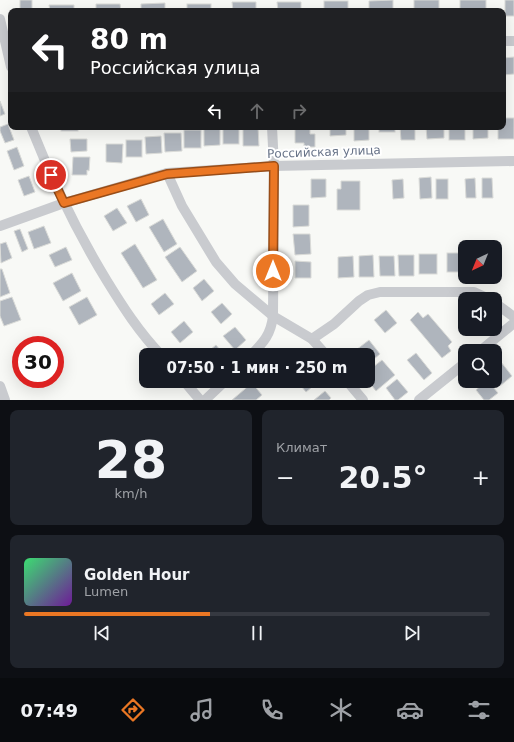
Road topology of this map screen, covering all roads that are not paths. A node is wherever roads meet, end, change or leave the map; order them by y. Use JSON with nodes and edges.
{"nodes":[{"id":1,"x":0,"y":19,"type":"edge"},
{"id":2,"x":8,"y":48,"type":"edge"},
{"id":3,"x":32,"y":130,"type":"edge"},
{"id":4,"x":272,"y":130,"type":"edge"},
{"id":5,"x":514,"y":161,"type":"edge"},
{"id":6,"x":274,"y":166,"type":"junction"},
{"id":7,"x":167,"y":174,"type":"junction"},
{"id":8,"x":64,"y":203,"type":"junction"},
{"id":9,"x":0,"y":226,"type":"edge"},
{"id":10,"x":458,"y":292,"type":"edge"},
{"id":11,"x":502,"y":308,"type":"edge"},
{"id":12,"x":273,"y":316,"type":"junction"},
{"id":13,"x":514,"y":316,"type":"edge"},
{"id":14,"x":514,"y":323,"type":"edge"},
{"id":15,"x":312,"y":339,"type":"junction"},
{"id":16,"x":488,"y":344,"type":"edge"},
{"id":17,"x":154,"y":348,"type":"edge"},
{"id":18,"x":257,"y":348,"type":"edge"},
{"id":19,"x":320,"y":348,"type":"edge"},
{"id":20,"x":458,"y":369,"type":"edge"},
{"id":21,"x":0,"y":386,"type":"edge"},
{"id":22,"x":190,"y":388,"type":"edge"},
{"id":23,"x":218,"y":388,"type":"edge"},
{"id":24,"x":353,"y":388,"type":"edge"},
{"id":25,"x":5,"y":400,"type":"edge"},
{"id":26,"x":200,"y":400,"type":"edge"},
{"id":27,"x":205,"y":400,"type":"edge"},
{"id":28,"x":363,"y":400,"type":"edge"},
{"id":29,"x":419,"y":400,"type":"edge"}],
"edges":[{"from":1,"to":2,"type":"street"},
{"from":3,"to":8,"type":"street"},
{"from":4,"to":6,"type":"street"},
{"from":5,"to":6,"type":"street","name":"Российская улица"},
{"from":6,"to":7,"type":"street","name":"Российская улица"},
{"from":6,"to":12,"type":"street"},
{"from":7,"to":8,"type":"street","name":"Российская улица"},
{"from":7,"to":12,"type":"street"},
{"from":8,"to":9,"type":"street","name":"Российская улица"},
{"from":8,"to":17,"type":"street"},
{"from":10,"to":15,"type":"street"},
{"from":11,"to":13,"type":"street"},
{"from":12,"to":15,"type":"street"},
{"from":12,"to":18,"type":"street"},
{"from":14,"to":16,"type":"street"},
{"from":15,"to":19,"type":"street"},
{"from":20,"to":29,"type":"street"},
{"from":21,"to":25,"type":"street"},
{"from":22,"to":26,"type":"street"},
{"from":23,"to":27,"type":"street"},
{"from":24,"to":28,"type":"street"}]}
